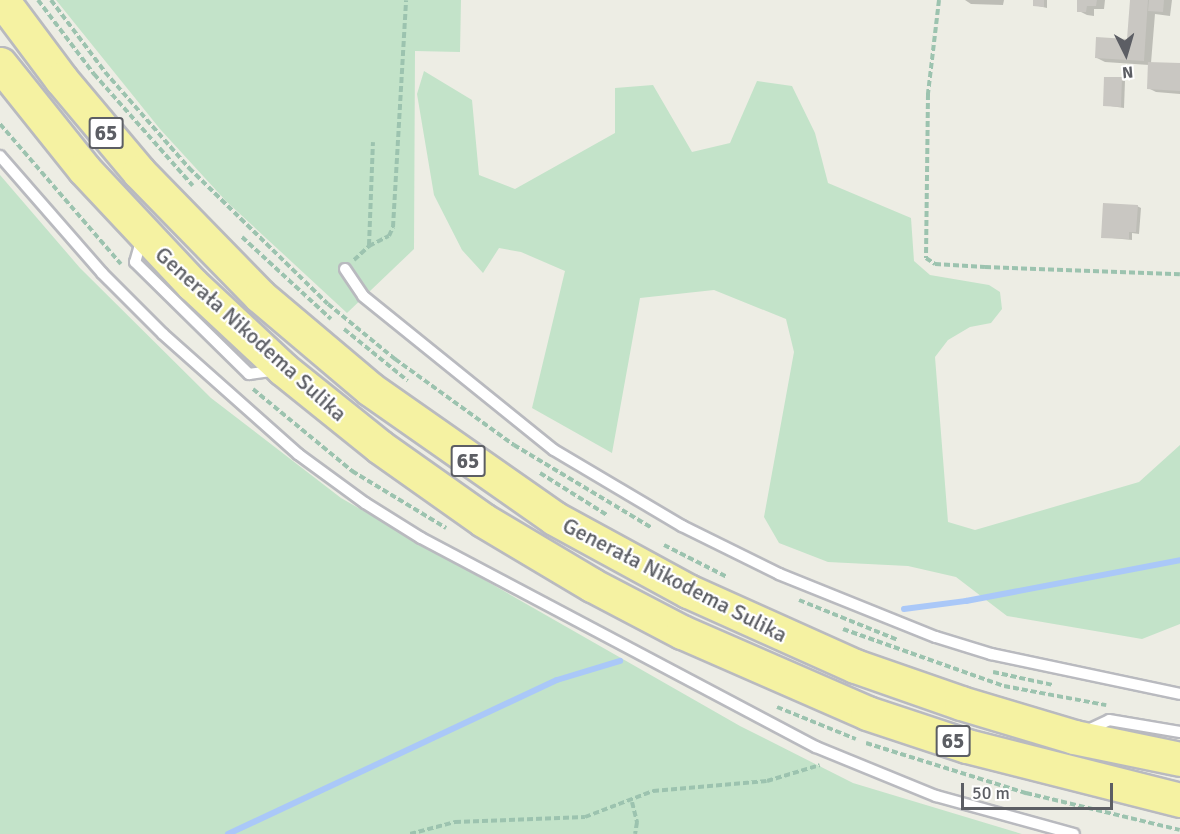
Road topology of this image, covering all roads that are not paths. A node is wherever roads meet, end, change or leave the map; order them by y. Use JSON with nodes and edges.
{"nodes":[{"id":1,"x":2,"y":0,"type":"edge"},
{"id":2,"x":0,"y":64,"type":"edge"},
{"id":3,"x":0,"y":156,"type":"edge"},
{"id":4,"x":143,"y":235,"type":"junction"},
{"id":5,"x":230,"y":246,"type":"junction"},
{"id":6,"x":345,"y":269,"type":"road end"},
{"id":7,"x":192,"y":284,"type":"junction"},
{"id":8,"x":283,"y":369,"type":"junction"},
{"id":9,"x":1180,"y":694,"type":"edge"},
{"id":10,"x":1180,"y":732,"type":"edge"},
{"id":11,"x":1074,"y":737,"type":"junction"},
{"id":12,"x":1180,"y":759,"type":"edge"},
{"id":13,"x":1180,"y":800,"type":"edge"},
{"id":14,"x":1074,"y":834,"type":"edge"}],
"edges":[{"from":1,"to":5,"type":"highway","name":"Generała Nikodema Sulika","number":"65"},
{"from":2,"to":4,"type":"highway","name":"Generała Nikodema Sulika","number":"65"},
{"from":3,"to":14,"type":"lane"},
{"from":4,"to":7,"type":"highway","name":"Generała Nikodema Sulika","number":"65"},
{"from":4,"to":8,"type":"lane"},
{"from":5,"to":7,"type":"highway"},
{"from":5,"to":11,"type":"highway","name":"Generała Nikodema Sulika","number":"65"},
{"from":6,"to":9,"type":"lane"},
{"from":7,"to":8,"type":"highway","name":"Generała Nikodema Sulika","number":"65"},
{"from":8,"to":13,"type":"highway","name":"Generała Nikodema Sulika","number":"65"},
{"from":10,"to":11,"type":"lane"},
{"from":11,"to":12,"type":"highway","name":"Generała Nikodema Sulika","number":"65"}]}
